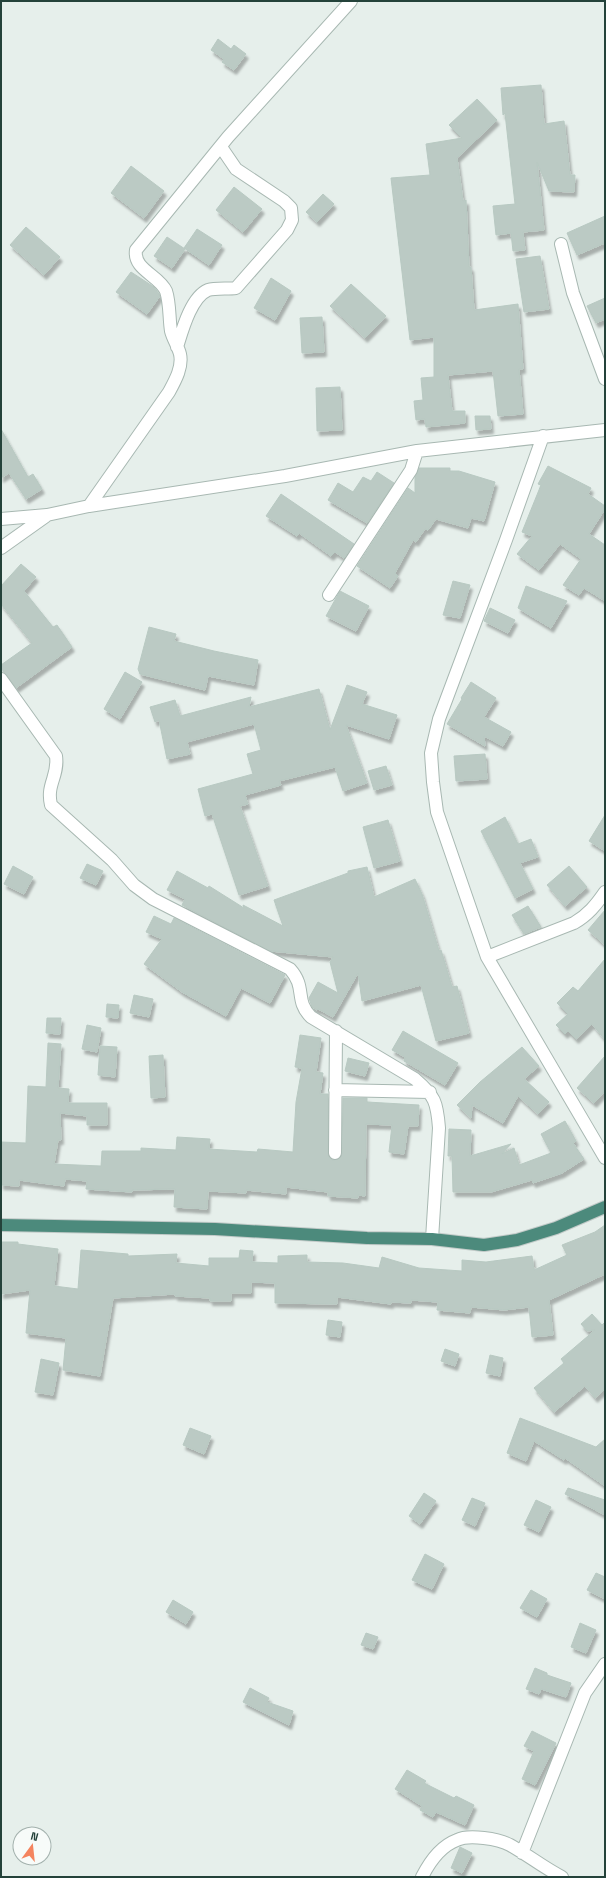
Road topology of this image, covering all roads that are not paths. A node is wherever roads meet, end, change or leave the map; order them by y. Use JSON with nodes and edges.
{"nodes":[{"id":1,"x":351,"y":1,"type":"edge"},
{"id":2,"x":221,"y":147,"type":"junction"},
{"id":3,"x":561,"y":244,"type":"dead end"},
{"id":4,"x":177,"y":346,"type":"junction"},
{"id":5,"x":605,"y":379,"type":"edge"},
{"id":6,"x":605,"y":430,"type":"edge"},
{"id":7,"x":543,"y":436,"type":"junction"},
{"id":8,"x":417,"y":451,"type":"junction"},
{"id":9,"x":90,"y":506,"type":"junction"},
{"id":10,"x":47,"y":515,"type":"junction"},
{"id":11,"x":1,"y":519,"type":"edge"},
{"id":12,"x":1,"y":548,"type":"edge"},
{"id":13,"x":329,"y":595,"type":"dead end"},
{"id":14,"x":1,"y":679,"type":"edge"},
{"id":15,"x":605,"y":892,"type":"edge"},
{"id":16,"x":487,"y":957,"type":"junction"},
{"id":17,"x":336,"y":1031,"type":"junction"},
{"id":18,"x":335,"y":1090,"type":"junction"},
{"id":19,"x":430,"y":1092,"type":"junction"},
{"id":20,"x":334,"y":1153,"type":"dead end"},
{"id":21,"x":605,"y":1158,"type":"edge"},
{"id":22,"x":605,"y":1207,"type":"edge"},
{"id":23,"x":1,"y":1225,"type":"edge"},
{"id":24,"x":432,"y":1239,"type":"junction"},
{"id":25,"x":605,"y":1664,"type":"edge"},
{"id":26,"x":522,"y":1853,"type":"junction"},
{"id":27,"x":422,"y":1877,"type":"edge"},
{"id":28,"x":562,"y":1877,"type":"edge"}],
"edges":[{"from":1,"to":2,"type":"street"},
{"from":2,"to":4,"type":"street"},
{"from":2,"to":4,"type":"street"},
{"from":3,"to":5,"type":"street"},
{"from":4,"to":9,"type":"street"},
{"from":6,"to":7,"type":"street"},
{"from":7,"to":8,"type":"street"},
{"from":7,"to":16,"type":"street"},
{"from":8,"to":9,"type":"street"},
{"from":8,"to":13,"type":"street"},
{"from":9,"to":10,"type":"street"},
{"from":10,"to":11,"type":"street"},
{"from":10,"to":12,"type":"street"},
{"from":14,"to":17,"type":"street"},
{"from":15,"to":16,"type":"street"},
{"from":16,"to":21,"type":"street"},
{"from":17,"to":18,"type":"street"},
{"from":17,"to":19,"type":"street"},
{"from":18,"to":19,"type":"street"},
{"from":18,"to":20,"type":"street"},
{"from":19,"to":24,"type":"street"},
{"from":22,"to":24,"type":"highway"},
{"from":23,"to":24,"type":"highway"},
{"from":25,"to":26,"type":"street"},
{"from":26,"to":27,"type":"street"},
{"from":26,"to":28,"type":"street"}]}
